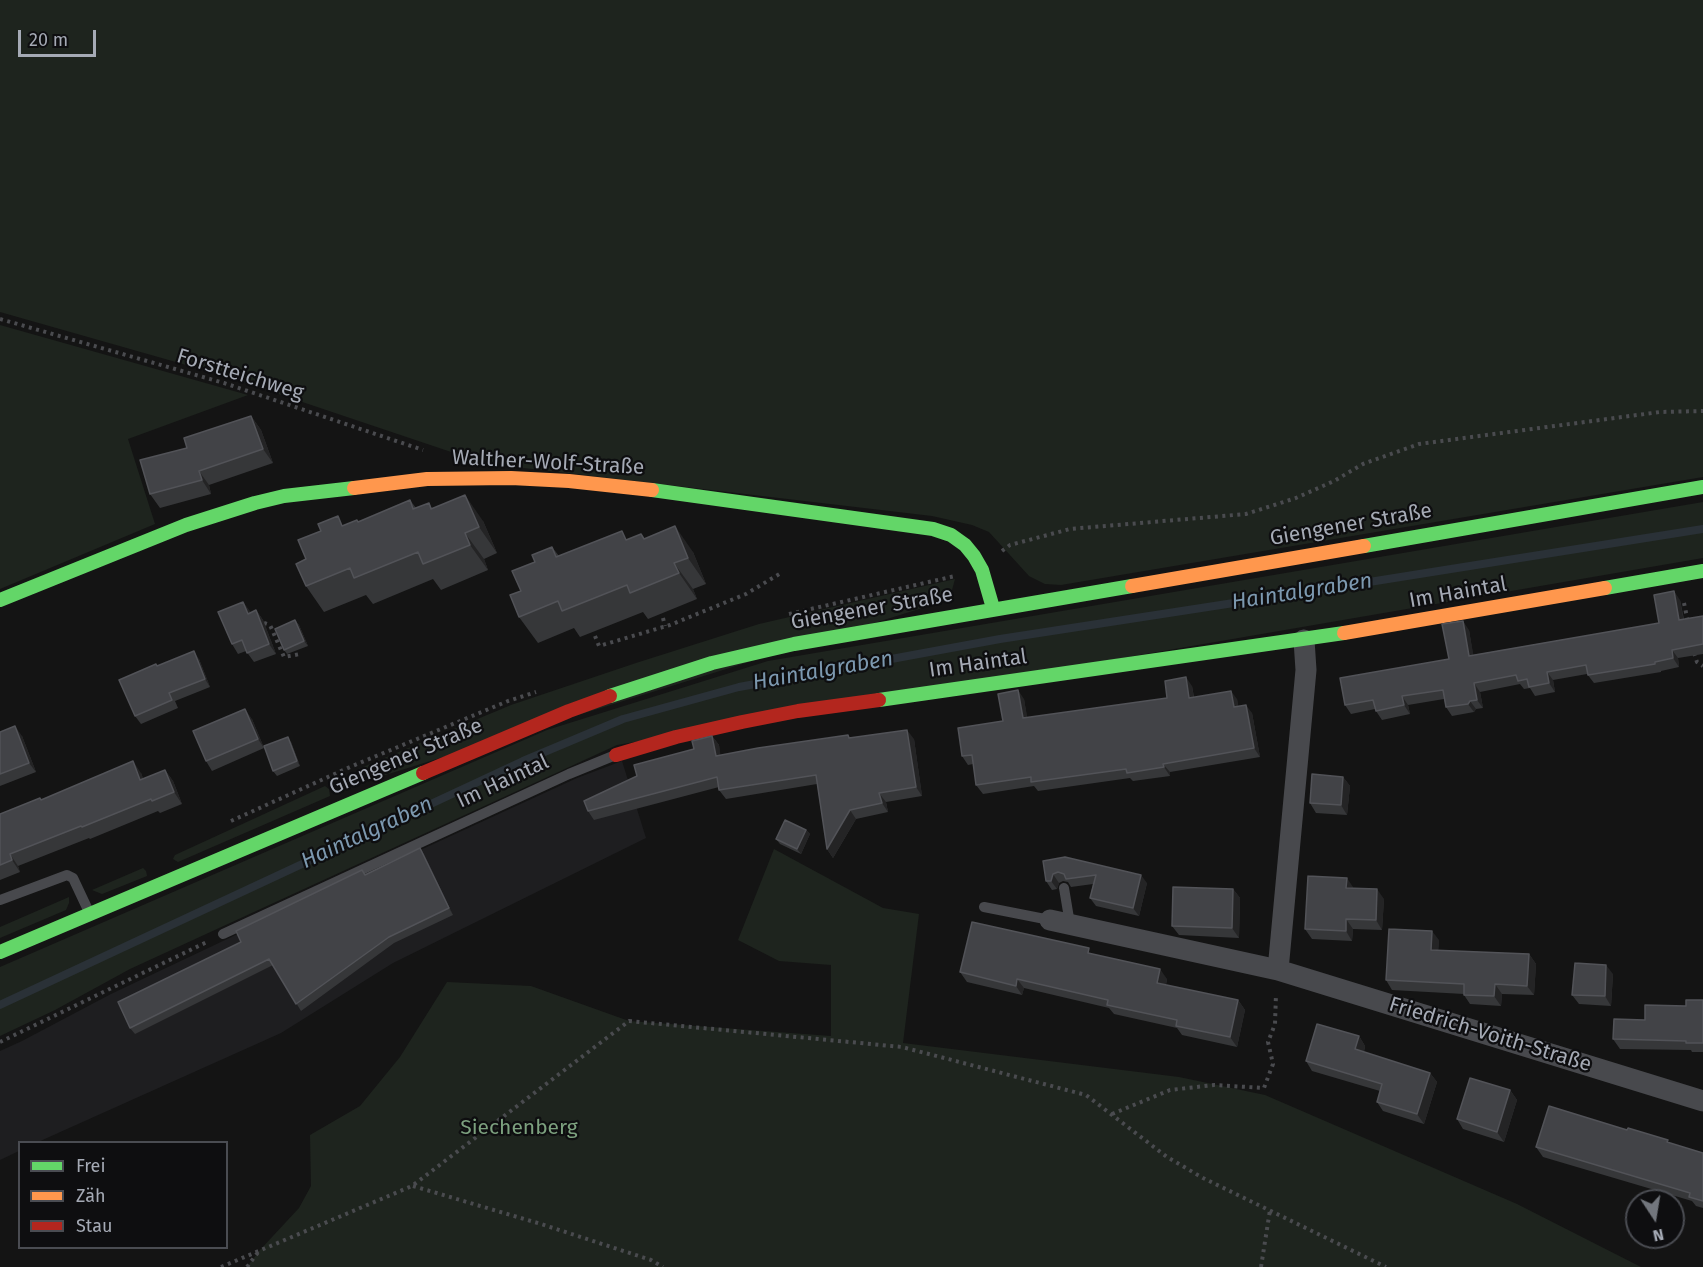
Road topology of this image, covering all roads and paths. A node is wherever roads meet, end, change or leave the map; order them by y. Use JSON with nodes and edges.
{"nodes":[{"id":1,"x":0,"y":319,"type":"edge"},
{"id":2,"x":1703,"y":411,"type":"edge"},
{"id":3,"x":423,"y":450,"type":"dead end"},
{"id":4,"x":1703,"y":487,"type":"edge"},
{"id":5,"x":982,"y":570,"type":"junction"},
{"id":6,"x":1703,"y":571,"type":"edge"},
{"id":7,"x":781,"y":573,"type":"dead end"},
{"id":8,"x":1679,"y":576,"type":"junction"},
{"id":9,"x":0,"y":600,"type":"edge"},
{"id":10,"x":993,"y":608,"type":"junction"},
{"id":11,"x":663,"y":618,"type":"dead end"},
{"id":12,"x":264,"y":623,"type":"edge"},
{"id":13,"x":665,"y":626,"type":"junction"},
{"id":14,"x":1689,"y":627,"type":"edge"},
{"id":15,"x":595,"y":636,"type":"dead end"},
{"id":16,"x":1304,"y":640,"type":"junction"},
{"id":17,"x":1693,"y":648,"type":"edge"},
{"id":18,"x":300,"y":654,"type":"dead end"},
{"id":19,"x":1703,"y":666,"type":"edge"},
{"id":20,"x":616,"y":755,"type":"joint"},
{"id":21,"x":1064,"y":888,"type":"edge"},
{"id":22,"x":0,"y":900,"type":"edge"},
{"id":23,"x":984,"y":907,"type":"dead end"},
{"id":24,"x":90,"y":914,"type":"junction"},
{"id":25,"x":1060,"y":922,"type":"junction"},
{"id":26,"x":223,"y":934,"type":"joint"},
{"id":27,"x":0,"y":952,"type":"edge"},
{"id":28,"x":1278,"y":970,"type":"junction"},
{"id":29,"x":0,"y":1042,"type":"edge"},
{"id":30,"x":1703,"y":1101,"type":"edge"},
{"id":31,"x":1112,"y":1114,"type":"junction"},
{"id":32,"x":412,"y":1186,"type":"junction"},
{"id":33,"x":1270,"y":1210,"type":"junction"},
{"id":34,"x":260,"y":1250,"type":"junction"},
{"id":35,"x":221,"y":1267,"type":"edge"},
{"id":36,"x":247,"y":1267,"type":"edge"},
{"id":37,"x":663,"y":1267,"type":"edge"},
{"id":38,"x":1260,"y":1267,"type":"edge"},
{"id":39,"x":1386,"y":1267,"type":"edge"}],
"edges":[{"from":1,"to":3,"type":"path","name":"Forstteichweg"},
{"from":2,"to":5,"type":"path"},
{"from":4,"to":10,"type":"street","name":"Giengener Straße"},
{"from":5,"to":9,"type":"street","name":"Walther-Wolf-Straße"},
{"from":5,"to":10,"type":"street","name":"Walther-Wolf-Straße"},
{"from":6,"to":8,"type":"street","name":"Im Haintal"},
{"from":7,"to":13,"type":"path"},
{"from":8,"to":14,"type":"path"},
{"from":8,"to":16,"type":"street","name":"Im Haintal"},
{"from":10,"to":24,"type":"street","name":"Giengener Straße"},
{"from":11,"to":13,"type":"path"},
{"from":12,"to":18,"type":"path"},
{"from":13,"to":15,"type":"path"},
{"from":16,"to":20,"type":"street","name":"Im Haintal"},
{"from":16,"to":28,"type":"street"},
{"from":17,"to":19,"type":"path"},
{"from":20,"to":26,"type":"lane","name":"Im Haintal"},
{"from":21,"to":25,"type":"lane"},
{"from":22,"to":24,"type":"lane"},
{"from":23,"to":25,"type":"lane"},
{"from":24,"to":27,"type":"street","name":"Giengener Straße"},
{"from":25,"to":28,"type":"street","name":"Friedrich-Voith-Straße"},
{"from":26,"to":29,"type":"path"},
{"from":28,"to":30,"type":"street","name":"Friedrich-Voith-Straße"},
{"from":28,"to":31,"type":"path"},
{"from":31,"to":32,"type":"path"},
{"from":31,"to":33,"type":"path"},
{"from":32,"to":34,"type":"path"},
{"from":32,"to":37,"type":"path"},
{"from":33,"to":38,"type":"path"},
{"from":33,"to":39,"type":"path"},
{"from":34,"to":35,"type":"path"},
{"from":34,"to":36,"type":"path"}]}
